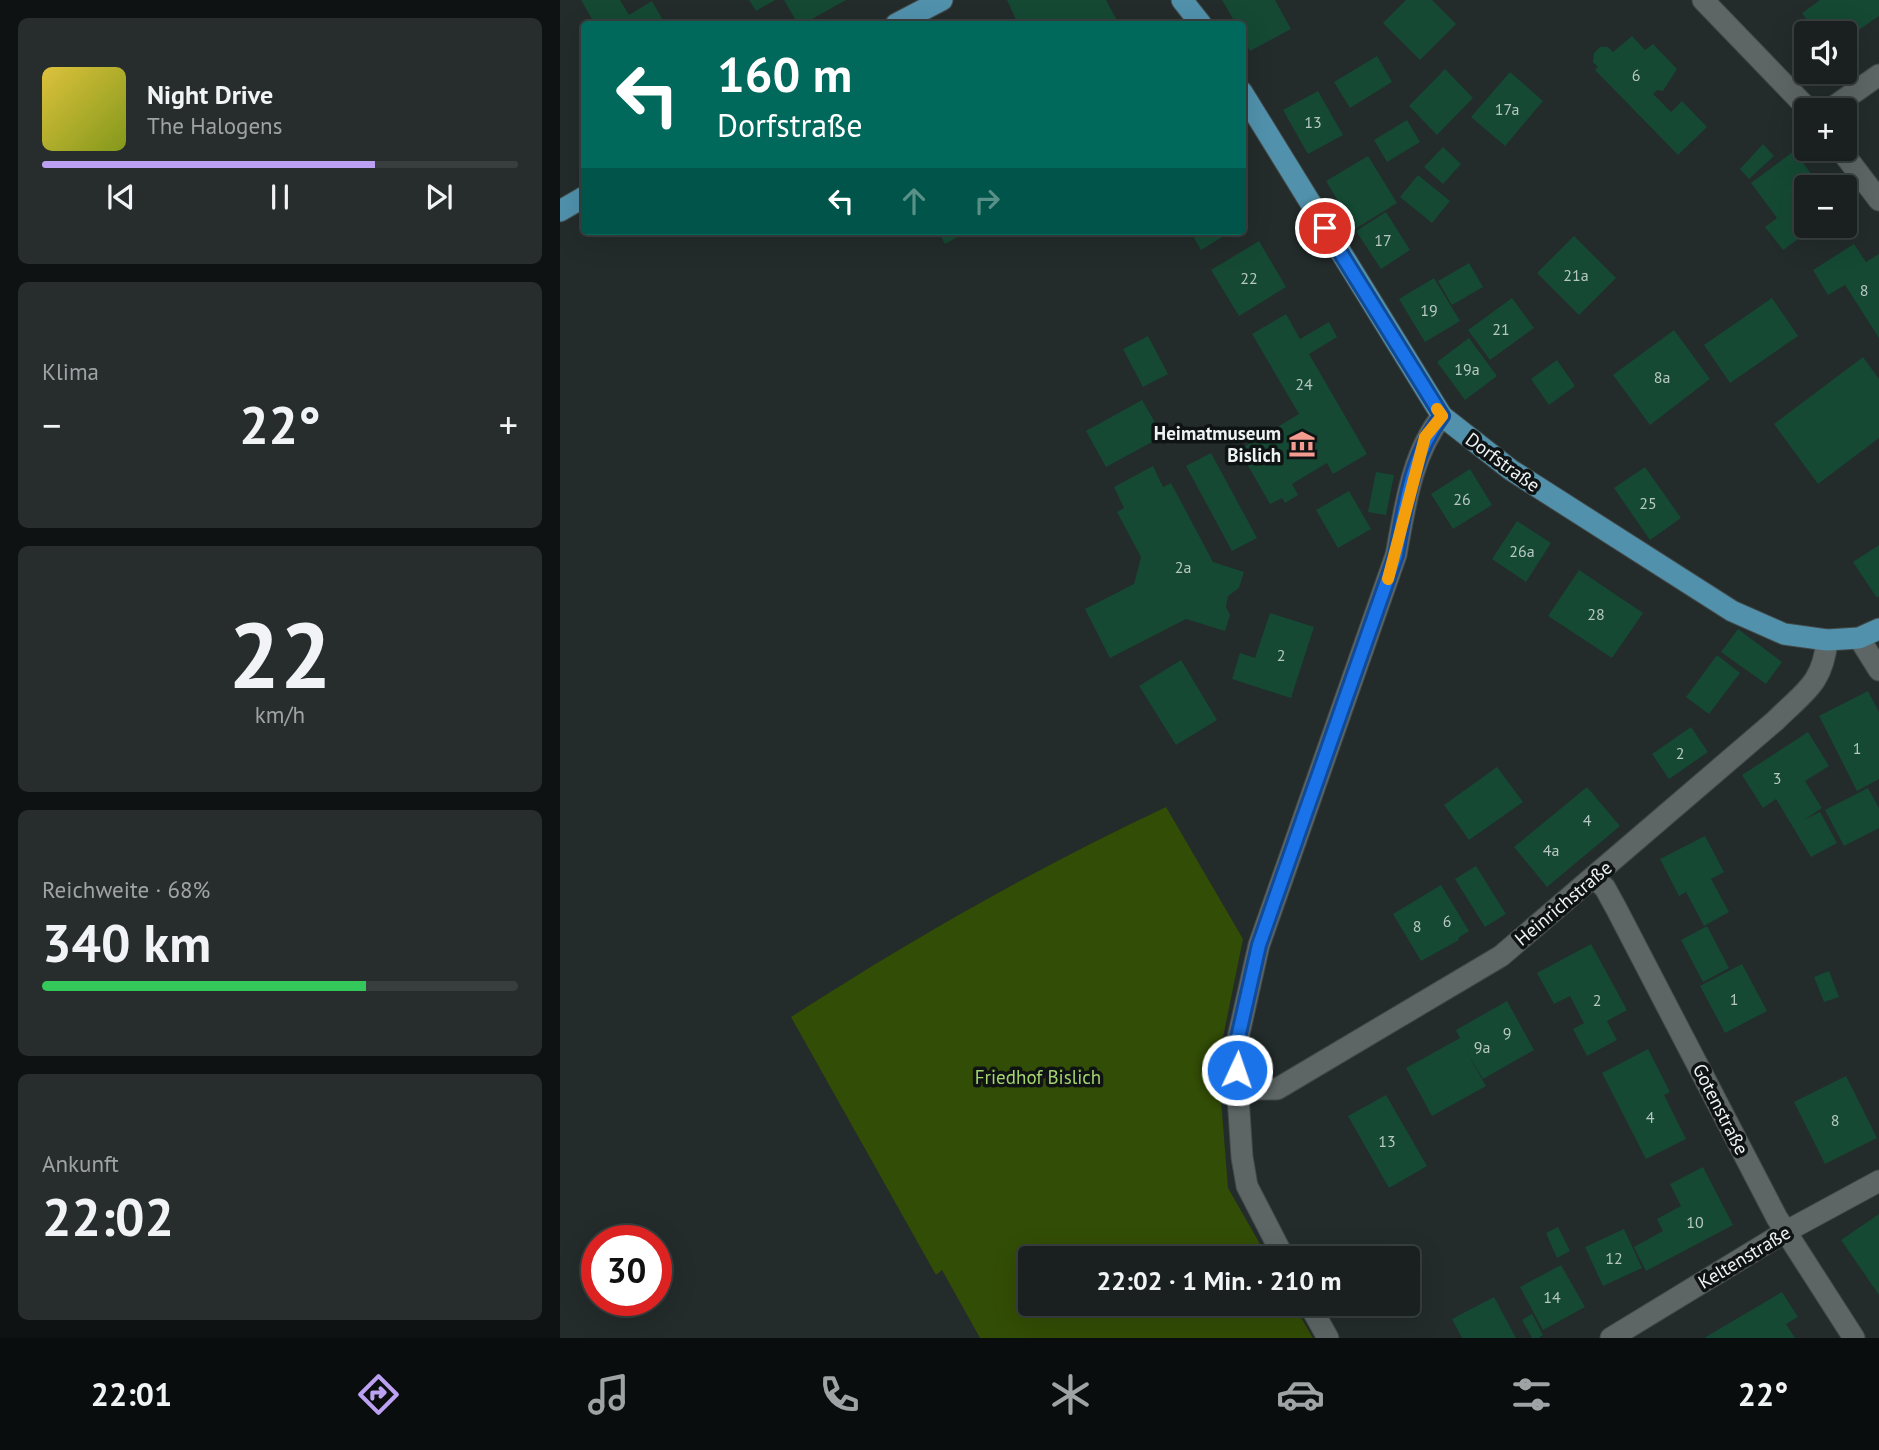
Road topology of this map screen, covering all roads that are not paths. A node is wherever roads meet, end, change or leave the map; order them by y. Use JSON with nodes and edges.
{"nodes":[{"id":1,"x":942,"y":0,"type":"edge"},
{"id":2,"x":1182,"y":0,"type":"edge"},
{"id":3,"x":1703,"y":0,"type":"edge"},
{"id":4,"x":902,"y":21,"type":"edge"},
{"id":5,"x":1199,"y":21,"type":"edge"},
{"id":6,"x":1879,"y":75,"type":"edge"},
{"id":7,"x":1246,"y":98,"type":"edge"},
{"id":8,"x":1797,"y":98,"type":"edge"},
{"id":9,"x":1846,"y":98,"type":"edge"},
{"id":10,"x":1849,"y":161,"type":"edge"},
{"id":11,"x":581,"y":199,"type":"edge"},
{"id":12,"x":1879,"y":200,"type":"edge"},
{"id":13,"x":560,"y":211,"type":"edge"},
{"id":14,"x":1442,"y":416,"type":"junction"},
{"id":15,"x":1869,"y":633,"type":"edge"},
{"id":16,"x":1826,"y":640,"type":"junction"},
{"id":17,"x":1879,"y":670,"type":"edge"},
{"id":18,"x":1594,"y":877,"type":"junction"},
{"id":19,"x":1238,"y":1089,"type":"junction"},
{"id":20,"x":1879,"y":1181,"type":"edge"},
{"id":21,"x":1785,"y":1232,"type":"junction"},
{"id":22,"x":1278,"y":1246,"type":"edge"},
{"id":23,"x":1316,"y":1316,"type":"edge"},
{"id":24,"x":1328,"y":1338,"type":"edge"},
{"id":25,"x":1611,"y":1338,"type":"edge"},
{"id":26,"x":1854,"y":1338,"type":"edge"}],
"edges":[{"from":1,"to":4,"type":"main road"},
{"from":2,"to":5,"type":"main road"},
{"from":3,"to":8,"type":"street"},
{"from":6,"to":9,"type":"street"},
{"from":7,"to":14,"type":"main road","name":"Dorfstraße"},
{"from":10,"to":12,"type":"street"},
{"from":11,"to":13,"type":"main road"},
{"from":14,"to":16,"type":"main road","name":"Dorfstraße"},
{"from":14,"to":19,"type":"street"},
{"from":15,"to":16,"type":"main road","name":"Dorfstraße"},
{"from":15,"to":17,"type":"street"},
{"from":16,"to":18,"type":"street","name":"Heinrichstraße"},
{"from":18,"to":19,"type":"street","name":"Heinrichstraße"},
{"from":18,"to":21,"type":"street","name":"Gotenstraße"},
{"from":19,"to":22,"type":"street"},
{"from":20,"to":21,"type":"street","name":"Keltenstraße"},
{"from":21,"to":25,"type":"street","name":"Keltenstraße"},
{"from":21,"to":26,"type":"street","name":"Gotenstraße"},
{"from":23,"to":24,"type":"street"}]}
